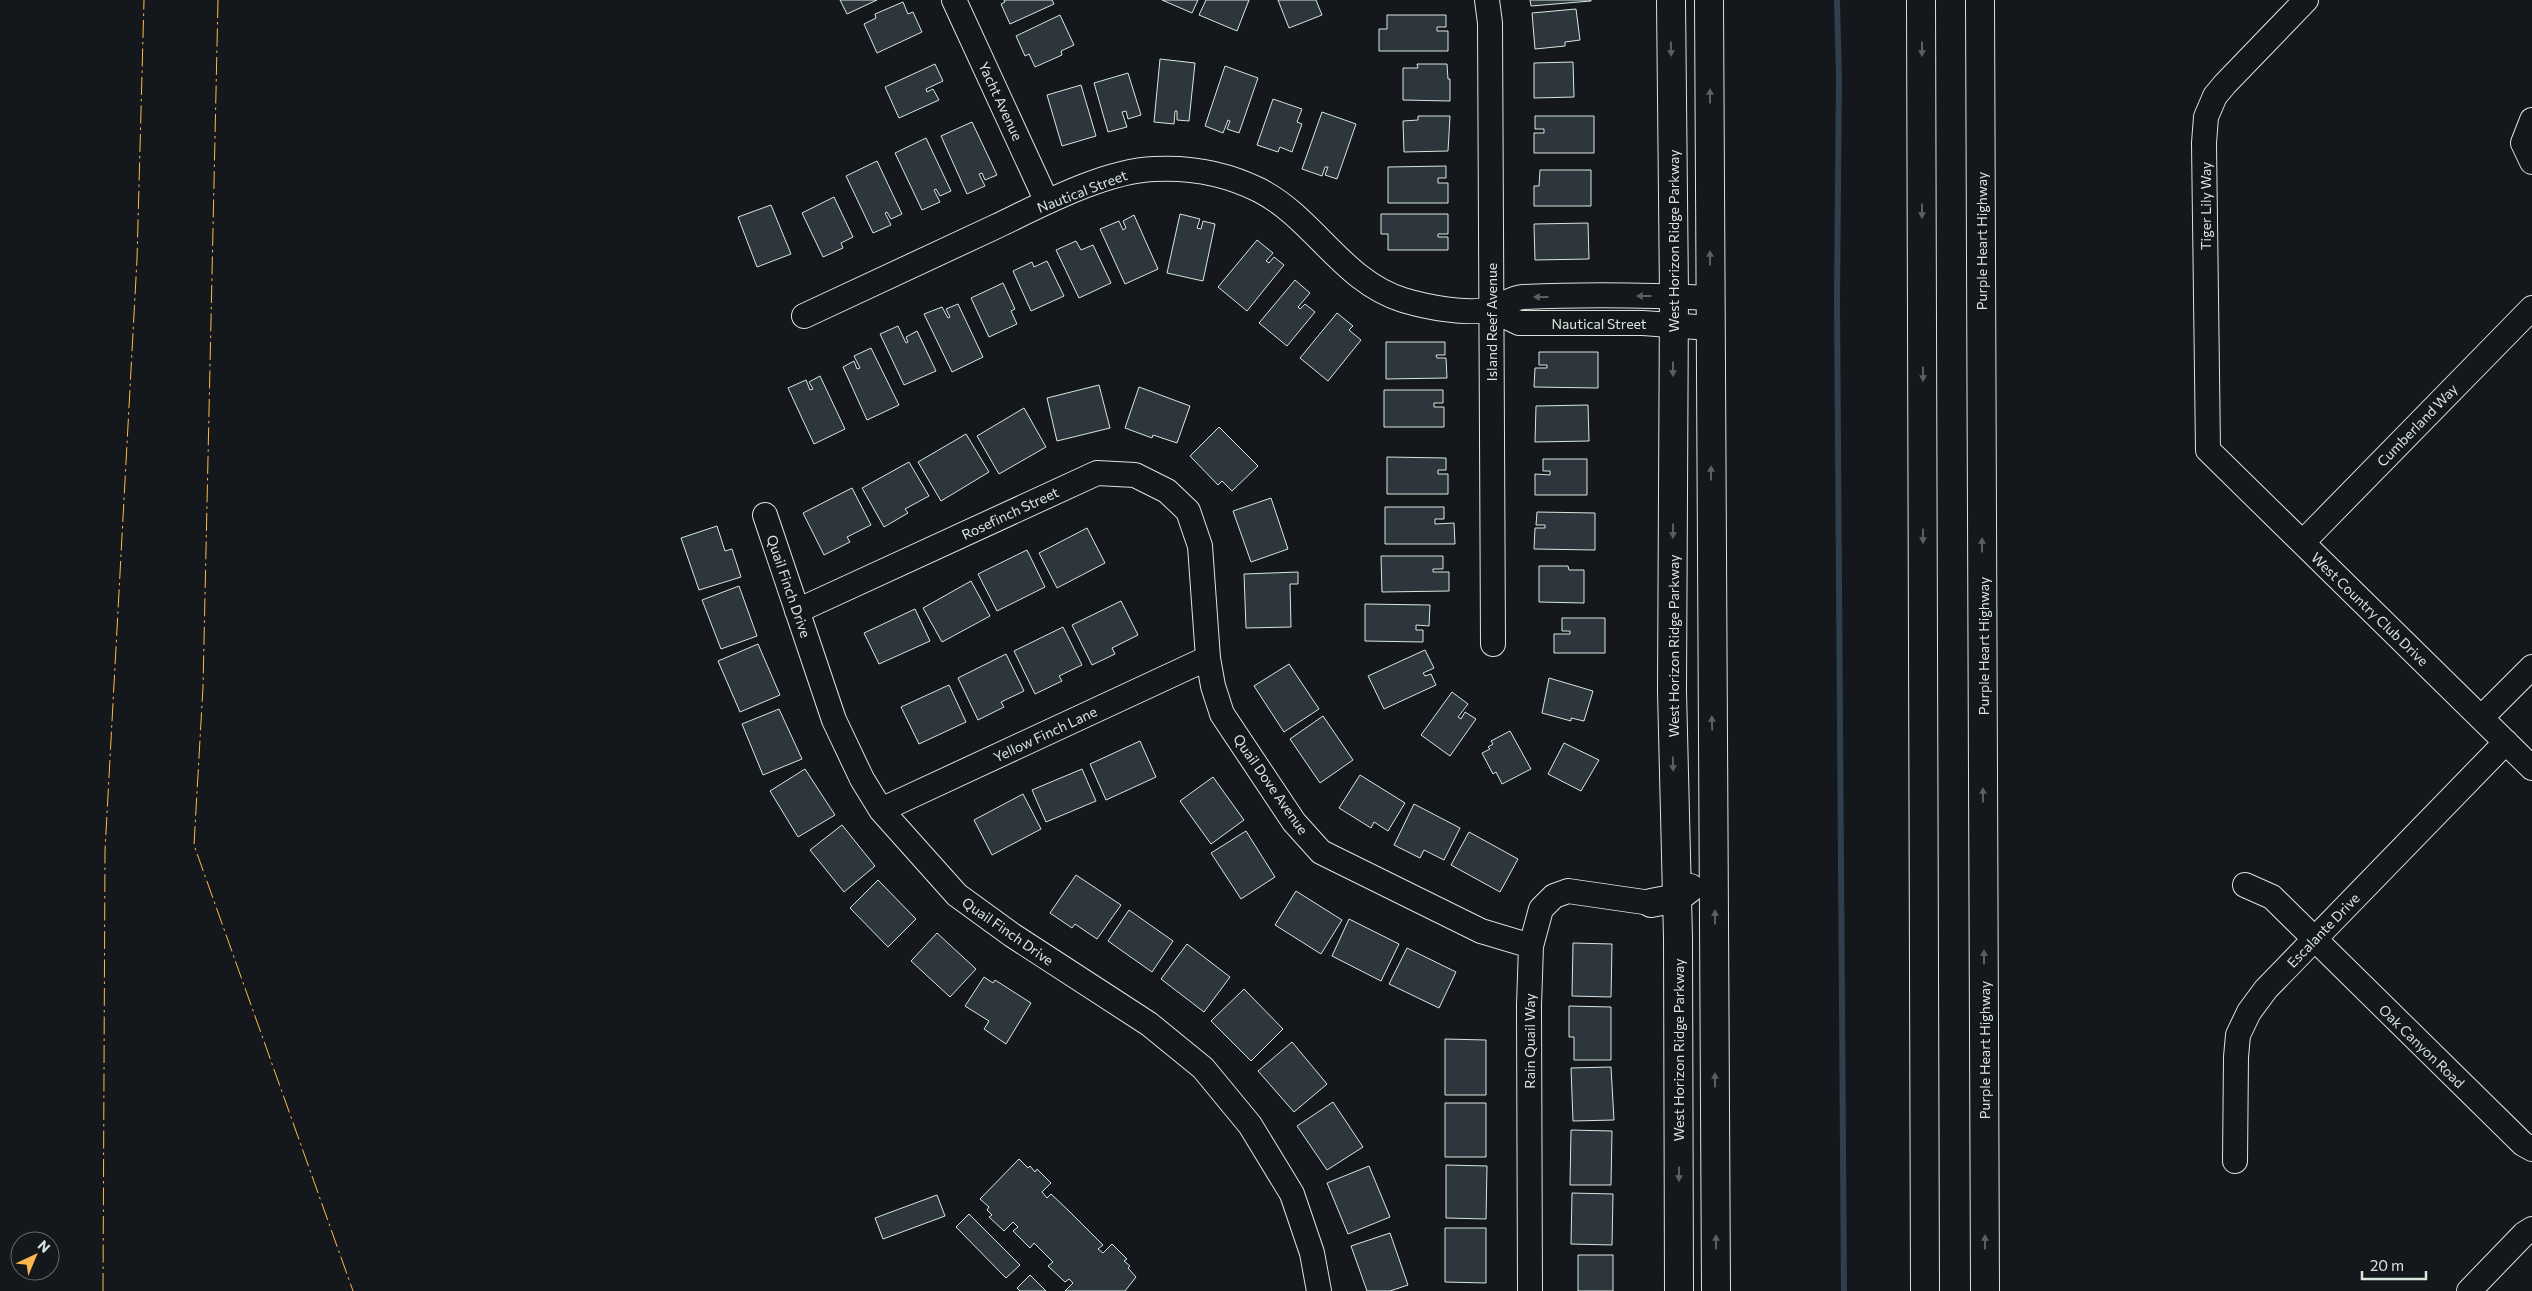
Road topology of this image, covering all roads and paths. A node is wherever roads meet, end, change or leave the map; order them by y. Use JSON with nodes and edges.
{"nodes":[{"id":1,"x":954,"y":0,"type":"edge"},
{"id":2,"x":1487,"y":0,"type":"edge"},
{"id":3,"x":1671,"y":0,"type":"edge"},
{"id":4,"x":1709,"y":0,"type":"edge"},
{"id":5,"x":1921,"y":0,"type":"edge"},
{"id":6,"x":1980,"y":0,"type":"edge"},
{"id":7,"x":2306,"y":0,"type":"edge"},
{"id":8,"x":2532,"y":120,"type":"edge"},
{"id":9,"x":2527,"y":153,"type":"edge"},
{"id":10,"x":1047,"y":202,"type":"junction"},
{"id":11,"x":1674,"y":296,"type":"junction"},
{"id":12,"x":1590,"y":297,"type":"junction"},
{"id":13,"x":1711,"y":298,"type":"junction"},
{"id":14,"x":2532,"y":308,"type":"edge"},
{"id":15,"x":1490,"y":309,"type":"junction"},
{"id":16,"x":804,"y":316,"type":"dead end"},
{"id":17,"x":1591,"y":323,"type":"junction"},
{"id":18,"x":1674,"y":325,"type":"junction"},
{"id":19,"x":1710,"y":328,"type":"junction"},
{"id":20,"x":2208,"y":450,"type":"joint"},
{"id":21,"x":765,"y":515,"type":"dead end"},
{"id":22,"x":2303,"y":542,"type":"junction"},
{"id":23,"x":1200,"y":546,"type":"joint"},
{"id":24,"x":797,"y":611,"type":"junction"},
{"id":25,"x":1493,"y":644,"type":"dead end"},
{"id":26,"x":1208,"y":658,"type":"junction"},
{"id":27,"x":2532,"y":667,"type":"edge"},
{"id":28,"x":2481,"y":718,"type":"junction"},
{"id":29,"x":2506,"y":742,"type":"junction"},
{"id":30,"x":2532,"y":768,"type":"edge"},
{"id":31,"x":881,"y":810,"type":"junction"},
{"id":32,"x":1715,"y":824,"type":"junction"},
{"id":33,"x":2245,"y":885,"type":"dead end"},
{"id":34,"x":1664,"y":901,"type":"junction"},
{"id":35,"x":2314,"y":940,"type":"junction"},
{"id":36,"x":1531,"y":946,"type":"junction"},
{"id":37,"x":2532,"y":1149,"type":"edge"},
{"id":38,"x":2235,"y":1161,"type":"dead end"},
{"id":39,"x":2532,"y":1230,"type":"edge"},
{"id":40,"x":1319,"y":1291,"type":"edge"},
{"id":41,"x":1530,"y":1291,"type":"edge"},
{"id":42,"x":1680,"y":1291,"type":"edge"},
{"id":43,"x":1716,"y":1291,"type":"edge"},
{"id":44,"x":1925,"y":1291,"type":"edge"},
{"id":45,"x":1985,"y":1291,"type":"edge"},
{"id":46,"x":2469,"y":1291,"type":"edge"}],
"edges":[{"from":1,"to":10,"type":"street","name":"Yacht Avenue"},
{"from":2,"to":15,"type":"street","name":"Island Reef Avenue"},
{"from":3,"to":11,"type":"main road","name":"West Horizon Ridge Parkway","one_way":true},
{"from":13,"to":4,"type":"main road","one_way":true},
{"from":5,"to":44,"type":"main road","one_way":true},
{"from":45,"to":6,"type":"main road","name":"Purple Heart Highway","one_way":true},
{"from":7,"to":20,"type":"street","name":"Tiger Lily Way"},
{"from":8,"to":9,"type":"street"},
{"from":10,"to":15,"type":"street","name":"Nautical Street"},
{"from":10,"to":16,"type":"street","name":"Nautical Street"},
{"from":11,"to":12,"type":"street","name":"Nautical Street","one_way":true},
{"from":11,"to":13,"type":"street","name":"Nautical Street"},
{"from":11,"to":18,"type":"main road","name":"West Horizon Ridge Parkway"},
{"from":12,"to":15,"type":"street","name":"Nautical Street","one_way":true},
{"from":12,"to":17,"type":"street"},
{"from":13,"to":19,"type":"main road"},
{"from":14,"to":22,"type":"street","name":"Cumberland Way"},
{"from":15,"to":17,"type":"street","name":"Nautical Street"},
{"from":15,"to":25,"type":"street","name":"Island Reef Avenue"},
{"from":17,"to":18,"type":"street","name":"Nautical Street"},
{"from":18,"to":19,"type":"street","name":"Nautical Street"},
{"from":18,"to":34,"type":"main road","name":"West Horizon Ridge Parkway","one_way":true},
{"from":32,"to":19,"type":"main road","one_way":true},
{"from":20,"to":22,"type":"street","name":"West Country Club Drive"},
{"from":21,"to":24,"type":"street","name":"Quail Finch Drive"},
{"from":22,"to":28,"type":"street","name":"West Country Club Drive"},
{"from":23,"to":24,"type":"street","name":"Rosefinch Street"},
{"from":23,"to":26,"type":"street","name":"Quail Dove Avenue"},
{"from":24,"to":31,"type":"street","name":"Quail Finch Drive"},
{"from":26,"to":31,"type":"street","name":"Yellow Finch Lane"},
{"from":26,"to":36,"type":"street","name":"Quail Dove Avenue"},
{"from":27,"to":28,"type":"street"},
{"from":28,"to":29,"type":"street","name":"West Country Club Drive"},
{"from":29,"to":30,"type":"street","name":"West Country Club Drive"},
{"from":29,"to":35,"type":"street","name":"Escalante Drive"},
{"from":31,"to":40,"type":"street","name":"Quail Finch Drive"},
{"from":32,"to":34,"type":"main road"},
{"from":43,"to":32,"type":"main road","one_way":true},
{"from":33,"to":35,"type":"street","name":"Oak Canyon Road"},
{"from":34,"to":36,"type":"street","name":"Rain Quail Way"},
{"from":34,"to":42,"type":"main road","name":"West Horizon Ridge Parkway","one_way":true},
{"from":35,"to":37,"type":"street","name":"Oak Canyon Road"},
{"from":35,"to":38,"type":"street","name":"Escalante Drive"},
{"from":36,"to":41,"type":"street","name":"Rain Quail Way"},
{"from":39,"to":46,"type":"street"}]}
